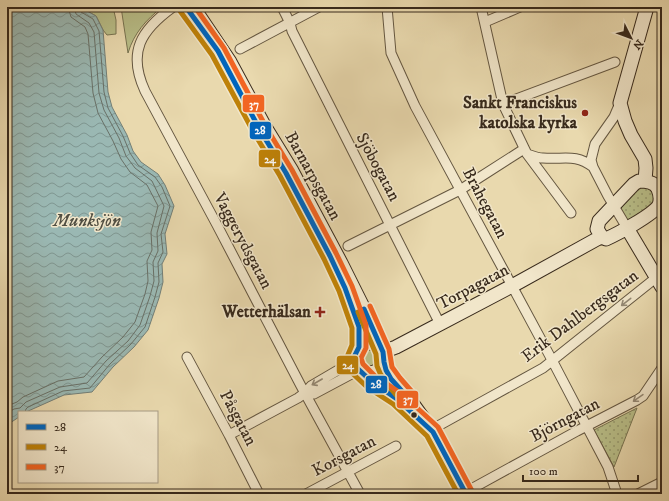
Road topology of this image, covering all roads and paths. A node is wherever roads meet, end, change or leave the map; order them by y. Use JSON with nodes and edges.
{"nodes":[{"id":1,"x":173,"y":7,"type":"edge"},
{"id":2,"x":186,"y":7,"type":"edge"},
{"id":3,"x":193,"y":7,"type":"edge"},
{"id":4,"x":282,"y":7,"type":"edge"},
{"id":5,"x":319,"y":7,"type":"edge"},
{"id":6,"x":387,"y":7,"type":"edge"},
{"id":7,"x":481,"y":7,"type":"edge"},
{"id":8,"x":520,"y":7,"type":"edge"},
{"id":9,"x":647,"y":7,"type":"edge"},
{"id":10,"x":485,"y":22,"type":"junction"},
{"id":11,"x":290,"y":23,"type":"junction"},
{"id":12,"x":240,"y":49,"type":"dead end"},
{"id":13,"x":615,"y":62,"type":"dead end"},
{"id":14,"x":620,"y":103,"type":"junction"},
{"id":15,"x":503,"y":104,"type":"junction"},
{"id":16,"x":526,"y":152,"type":"junction"},
{"id":17,"x":593,"y":167,"type":"junction"},
{"id":18,"x":645,"y":181,"type":"junction"},
{"id":19,"x":460,"y":190,"type":"junction"},
{"id":20,"x":660,"y":199,"type":"edge"},
{"id":21,"x":614,"y":206,"type":"junction"},
{"id":22,"x":571,"y":213,"type":"dead end"},
{"id":23,"x":600,"y":221,"type":"junction"},
{"id":24,"x":390,"y":224,"type":"junction"},
{"id":25,"x":627,"y":228,"type":"junction"},
{"id":26,"x":602,"y":237,"type":"junction"},
{"id":27,"x":348,"y":246,"type":"dead end"},
{"id":28,"x":578,"y":250,"type":"junction"},
{"id":29,"x":659,"y":282,"type":"edge"},
{"id":30,"x":512,"y":286,"type":"junction"},
{"id":31,"x":440,"y":324,"type":"junction"},
{"id":32,"x":357,"y":352,"type":"junction"},
{"id":33,"x":382,"y":354,"type":"junction"},
{"id":34,"x":187,"y":357,"type":"dead end"},
{"id":35,"x":552,"y":360,"type":"junction"},
{"id":36,"x":662,"y":368,"type":"edge"},
{"id":37,"x":361,"y":371,"type":"junction"},
{"id":38,"x":305,"y":393,"type":"junction"},
{"id":39,"x":586,"y":426,"type":"junction"},
{"id":40,"x":435,"y":429,"type":"junction"},
{"id":41,"x":229,"y":434,"type":"junction"},
{"id":42,"x":396,"y":446,"type":"dead end"},
{"id":43,"x":348,"y":471,"type":"junction"},
{"id":44,"x":662,"y":482,"type":"edge"},
{"id":45,"x":469,"y":491,"type":"edge"},
{"id":46,"x":259,"y":494,"type":"edge"},
{"id":47,"x":306,"y":494,"type":"edge"},
{"id":48,"x":360,"y":494,"type":"edge"},
{"id":49,"x":617,"y":494,"type":"edge"},
{"id":50,"x":638,"y":494,"type":"edge"}],
"edges":[{"from":1,"to":38,"type":"street","name":"Vaggerydsgatan"},
{"from":2,"to":32,"type":"main road","name":"Barnarpsgatan"},
{"from":3,"to":33,"type":"main road","name":"Barnarpsgatan"},
{"from":4,"to":11,"type":"street","name":"Sjöbogatan"},
{"from":5,"to":11,"type":"street"},
{"from":6,"to":19,"type":"street","name":"Brahegatan"},
{"from":7,"to":10,"type":"street"},
{"from":8,"to":10,"type":"street"},
{"from":9,"to":14,"type":"main road"},
{"from":10,"to":15,"type":"street"},
{"from":11,"to":12,"type":"street"},
{"from":11,"to":24,"type":"street","name":"Sjöbogatan"},
{"from":13,"to":15,"type":"street"},
{"from":14,"to":17,"type":"street"},
{"from":14,"to":18,"type":"main road"},
{"from":15,"to":16,"type":"street"},
{"from":16,"to":17,"type":"street"},
{"from":16,"to":19,"type":"street"},
{"from":16,"to":22,"type":"street"},
{"from":17,"to":21,"type":"street"},
{"from":18,"to":20,"type":"main road"},
{"from":18,"to":21,"type":"main road","name":"Torpagatan"},
{"from":19,"to":24,"type":"street"},
{"from":19,"to":30,"type":"street","name":"Brahegatan"},
{"from":20,"to":25,"type":"main road"},
{"from":21,"to":23,"type":"main road","name":"Torpagatan"},
{"from":21,"to":25,"type":"street"},
{"from":23,"to":26,"type":"main road"},
{"from":23,"to":28,"type":"main road","name":"Torpagatan"},
{"from":24,"to":27,"type":"street"},
{"from":24,"to":31,"type":"street","name":"Sjöbogatan"},
{"from":25,"to":26,"type":"main road","name":"Torpagatan"},
{"from":25,"to":29,"type":"main road"},
{"from":26,"to":28,"type":"main road","name":"Torpagatan"},
{"from":28,"to":30,"type":"main road","name":"Torpagatan"},
{"from":29,"to":35,"type":"street","name":"Erik Dahlbergsgatan","one_way":true},
{"from":30,"to":31,"type":"main road","name":"Torpagatan"},
{"from":30,"to":35,"type":"street","name":"Brahegatan"},
{"from":31,"to":33,"type":"main road","name":"Torpagatan"},
{"from":32,"to":33,"type":"main road"},
{"from":32,"to":37,"type":"main road"},
{"from":32,"to":38,"type":"street","one_way":true},
{"from":33,"to":37,"type":"main road"},
{"from":33,"to":40,"type":"main road","name":"Barnarpsgatan"},
{"from":34,"to":41,"type":"street","name":"Påsgatan"},
{"from":35,"to":39,"type":"street","name":"Brahegatan"},
{"from":35,"to":40,"type":"street","name":"Erik Dahlbergsgatan"},
{"from":36,"to":39,"type":"street","name":"Björngatan","one_way":true},
{"from":37,"to":38,"type":"street"},
{"from":37,"to":40,"type":"main road","name":"Barnarpsgatan"},
{"from":38,"to":41,"type":"street"},
{"from":38,"to":43,"type":"street","name":"Vaggerydsgatan"},
{"from":39,"to":45,"type":"street","name":"Björngatan"},
{"from":39,"to":49,"type":"street","name":"Brahegatan"},
{"from":40,"to":45,"type":"main road","name":"Barnarpsgatan"},
{"from":41,"to":46,"type":"street","name":"Påsgatan"},
{"from":42,"to":43,"type":"street","name":"Korsgatan"},
{"from":43,"to":47,"type":"street","name":"Korsgatan"},
{"from":43,"to":48,"type":"street","name":"Vaggerydsgatan"},
{"from":44,"to":50,"type":"street"}]}
